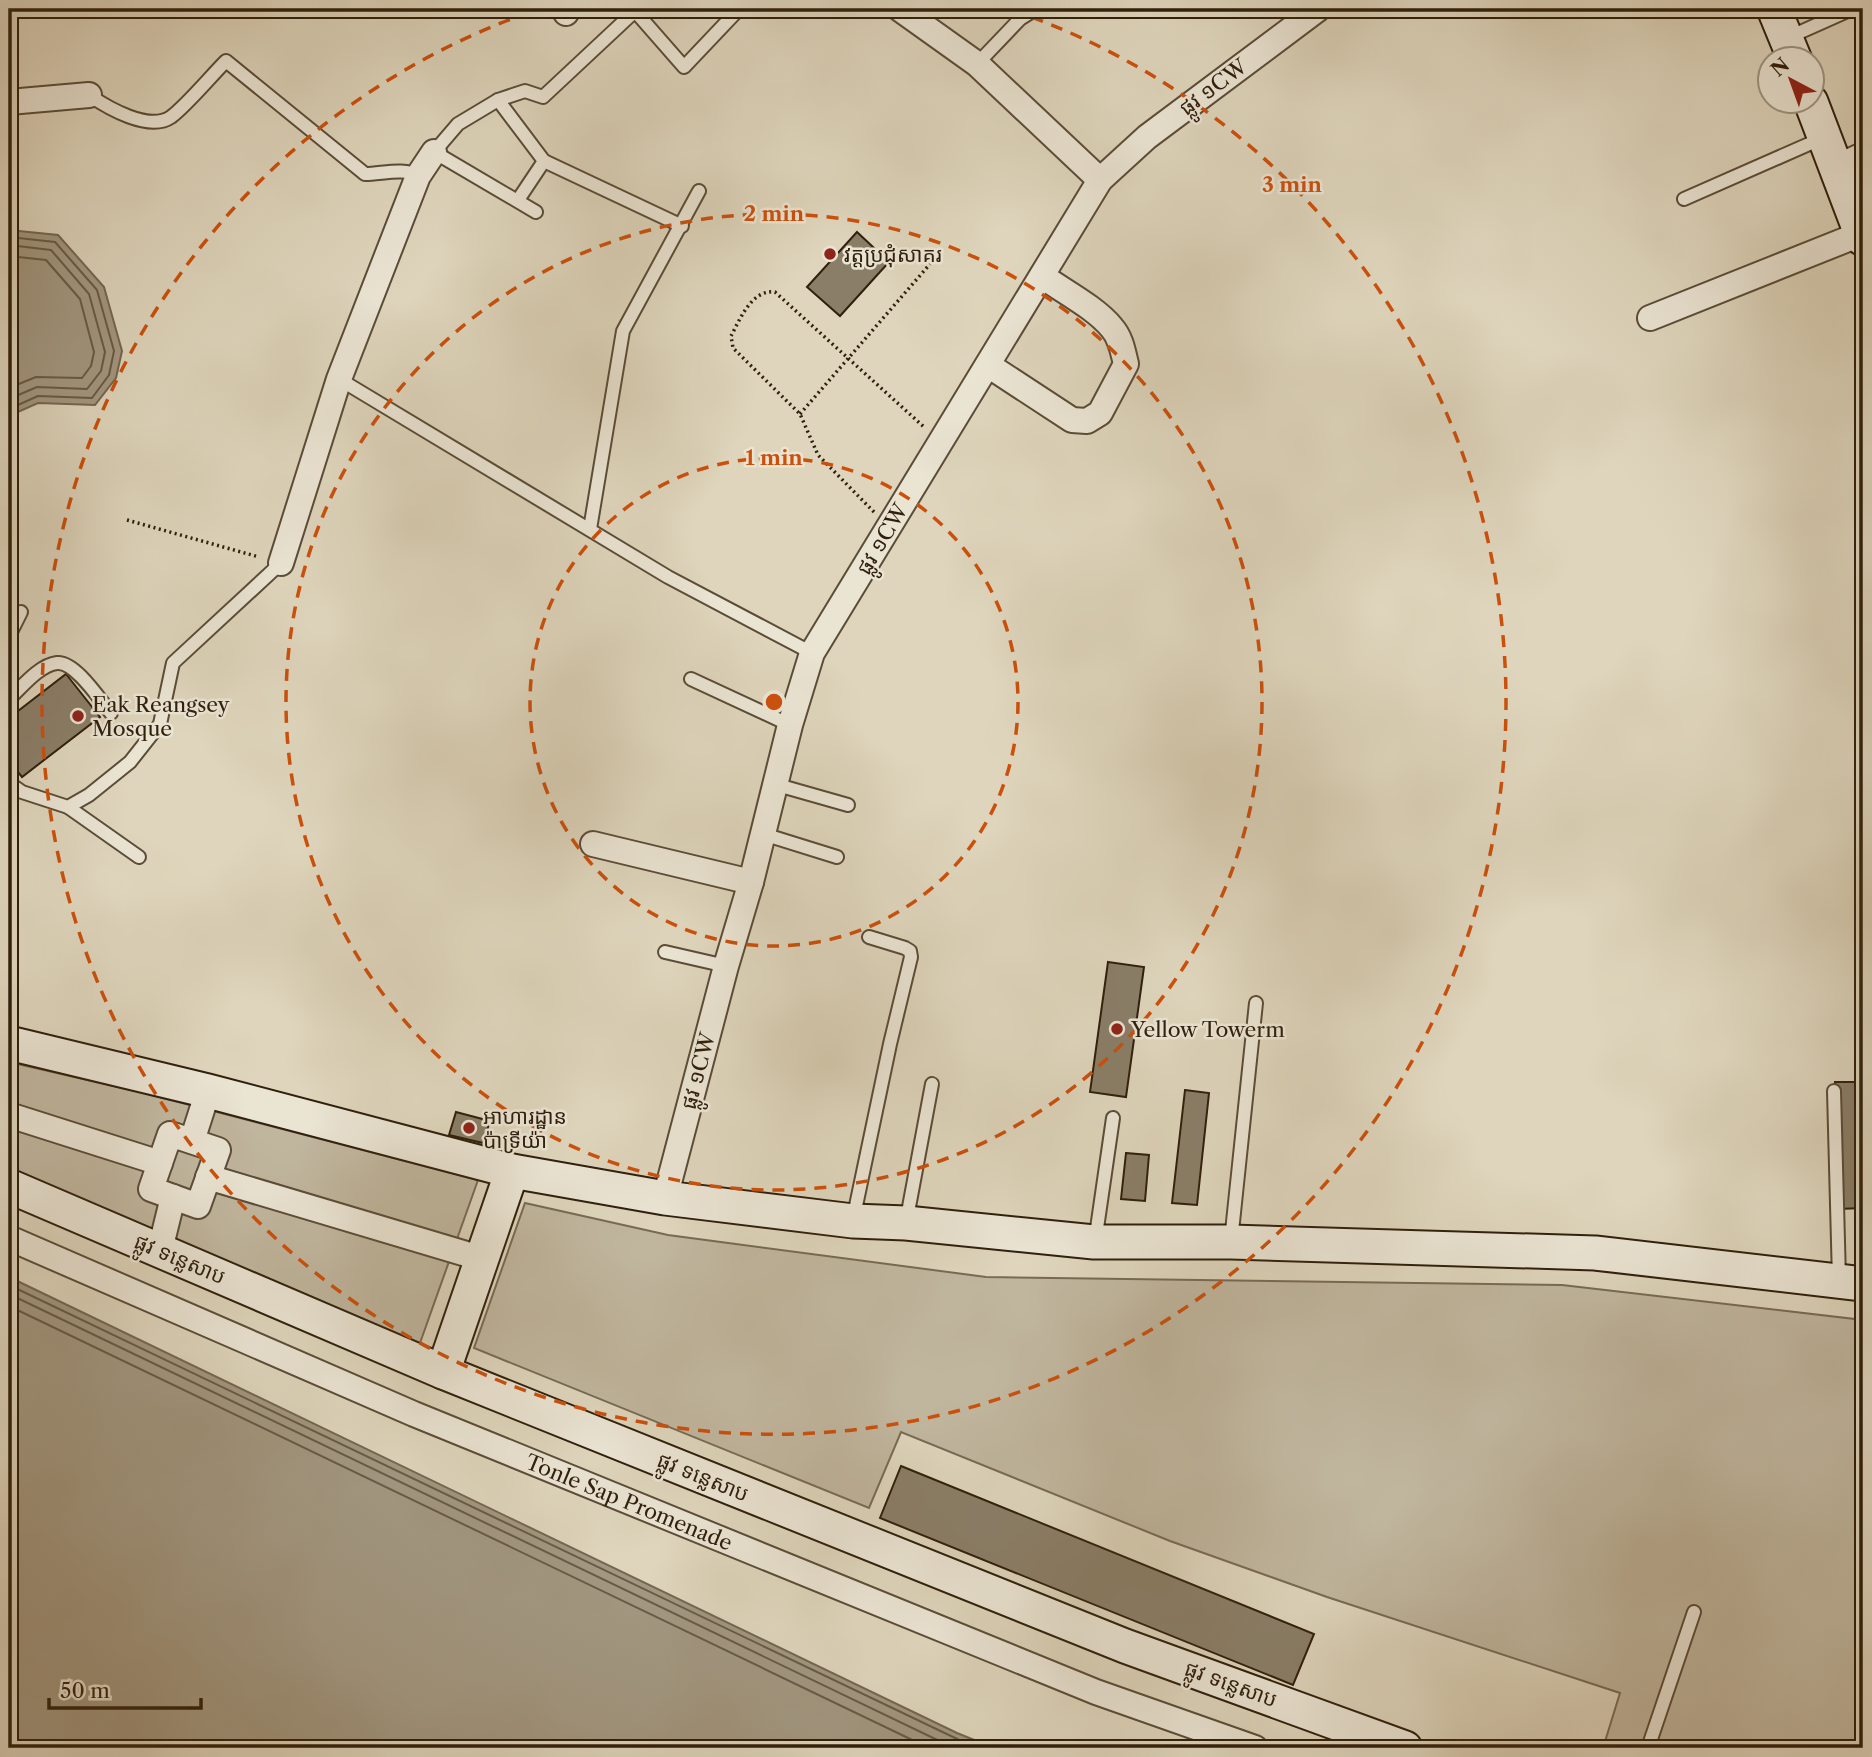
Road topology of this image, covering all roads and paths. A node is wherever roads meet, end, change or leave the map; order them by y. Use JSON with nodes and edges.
{"nodes":[{"id":1,"x":739,"y":9,"type":"edge"},
{"id":2,"x":900,"y":9,"type":"edge"},
{"id":3,"x":1036,"y":9,"type":"edge"},
{"id":4,"x":1318,"y":9,"type":"edge"},
{"id":5,"x":1852,"y":9,"type":"edge"},
{"id":6,"x":1785,"y":35,"type":"edge"},
{"id":7,"x":977,"y":64,"type":"junction"},
{"id":8,"x":89,"y":95,"type":"joint"},
{"id":9,"x":498,"y":100,"type":"junction"},
{"id":10,"x":9,"y":102,"type":"edge"},
{"id":11,"x":1817,"y":116,"type":"edge"},
{"id":12,"x":1825,"y":136,"type":"junction"},
{"id":13,"x":435,"y":152,"type":"junction"},
{"id":14,"x":544,"y":161,"type":"junction"},
{"id":15,"x":1850,"y":161,"type":"edge"},
{"id":16,"x":418,"y":176,"type":"junction"},
{"id":17,"x":1100,"y":180,"type":"junction"},
{"id":18,"x":699,"y":191,"type":"dead end"},
{"id":19,"x":1684,"y":199,"type":"dead end"},
{"id":20,"x":518,"y":200,"type":"junction"},
{"id":21,"x":536,"y":212,"type":"dead end"},
{"id":22,"x":681,"y":226,"type":"junction"},
{"id":23,"x":1863,"y":235,"type":"edge"},
{"id":24,"x":930,"y":264,"type":"dead end"},
{"id":25,"x":1042,"y":276,"type":"junction"},
{"id":26,"x":1650,"y":318,"type":"dead end"},
{"id":27,"x":850,"y":357,"type":"junction"},
{"id":28,"x":988,"y":365,"type":"junction"},
{"id":29,"x":339,"y":379,"type":"junction"},
{"id":30,"x":800,"y":414,"type":"junction"},
{"id":31,"x":941,"y":442,"type":"junction"},
{"id":32,"x":127,"y":520,"type":"dead end"},
{"id":33,"x":889,"y":527,"type":"junction"},
{"id":34,"x":590,"y":529,"type":"junction"},
{"id":35,"x":281,"y":563,"type":"junction"},
{"id":36,"x":21,"y":612,"type":"dead end"},
{"id":37,"x":9,"y":636,"type":"edge"},
{"id":38,"x":813,"y":653,"type":"junction"},
{"id":39,"x":691,"y":679,"type":"dead end"},
{"id":40,"x":9,"y":699,"type":"edge"},
{"id":41,"x":111,"y":713,"type":"dead end"},
{"id":42,"x":790,"y":725,"type":"junction"},
{"id":43,"x":9,"y":783,"type":"edge"},
{"id":44,"x":774,"y":784,"type":"junction"},
{"id":45,"x":848,"y":805,"type":"dead end"},
{"id":46,"x":68,"y":807,"type":"junction"},
{"id":47,"x":763,"y":834,"type":"junction"},
{"id":48,"x":593,"y":844,"type":"dead end"},
{"id":49,"x":139,"y":857,"type":"dead end"},
{"id":50,"x":837,"y":857,"type":"dead end"},
{"id":51,"x":751,"y":882,"type":"junction"},
{"id":52,"x":869,"y":937,"type":"dead end"},
{"id":53,"x":665,"y":952,"type":"dead end"},
{"id":54,"x":726,"y":966,"type":"junction"},
{"id":55,"x":1256,"y":1003,"type":"dead end"},
{"id":56,"x":9,"y":1042,"type":"edge"},
{"id":57,"x":932,"y":1084,"type":"dead end"},
{"id":58,"x":208,"y":1091,"type":"junction"},
{"id":59,"x":1834,"y":1091,"type":"dead end"},
{"id":60,"x":9,"y":1115,"type":"edge"},
{"id":61,"x":1113,"y":1118,"type":"dead end"},
{"id":62,"x":192,"y":1141,"type":"junction"},
{"id":63,"x":160,"y":1163,"type":"junction"},
{"id":64,"x":512,"y":1171,"type":"junction"},
{"id":65,"x":208,"y":1177,"type":"junction"},
{"id":66,"x":9,"y":1186,"type":"edge"},
{"id":67,"x":173,"y":1197,"type":"junction"},
{"id":68,"x":665,"y":1198,"type":"junction"},
{"id":69,"x":853,"y":1220,"type":"junction"},
{"id":70,"x":906,"y":1223,"type":"junction"},
{"id":71,"x":9,"y":1238,"type":"edge"},
{"id":72,"x":1094,"y":1242,"type":"junction"},
{"id":73,"x":1231,"y":1242,"type":"junction"},
{"id":74,"x":160,"y":1250,"type":"junction"},
{"id":75,"x":484,"y":1259,"type":"junction"},
{"id":76,"x":1851,"y":1282,"type":"edge"},
{"id":77,"x":443,"y":1372,"type":"junction"},
{"id":78,"x":1694,"y":1612,"type":"dead end"},
{"id":79,"x":1255,"y":1748,"type":"edge"},
{"id":80,"x":1405,"y":1748,"type":"edge"},
{"id":81,"x":1648,"y":1748,"type":"edge"}],
"edges":[{"from":1,"to":9,"type":"lane"},
{"from":2,"to":7,"type":"street"},
{"from":3,"to":7,"type":"lane"},
{"from":4,"to":17,"type":"street","name":"ផ្លូវ ១CW"},
{"from":5,"to":6,"type":"lane"},
{"from":7,"to":17,"type":"street"},
{"from":8,"to":10,"type":"street"},
{"from":8,"to":16,"type":"lane"},
{"from":9,"to":13,"type":"lane"},
{"from":9,"to":14,"type":"lane"},
{"from":11,"to":12,"type":"street"},
{"from":12,"to":15,"type":"street"},
{"from":12,"to":19,"type":"lane"},
{"from":13,"to":16,"type":"street"},
{"from":13,"to":20,"type":"lane"},
{"from":14,"to":20,"type":"lane"},
{"from":14,"to":22,"type":"lane"},
{"from":15,"to":23,"type":"street"},
{"from":16,"to":29,"type":"street"},
{"from":17,"to":25,"type":"street","name":"ផ្លូវ ១CW"},
{"from":18,"to":22,"type":"lane"},
{"from":20,"to":21,"type":"lane"},
{"from":22,"to":34,"type":"lane"},
{"from":23,"to":26,"type":"street"},
{"from":24,"to":27,"type":"path"},
{"from":25,"to":28,"type":"street","name":"ផ្លូវ ១CW"},
{"from":25,"to":28,"type":"street"},
{"from":27,"to":30,"type":"path"},
{"from":27,"to":30,"type":"path"},
{"from":27,"to":31,"type":"path"},
{"from":28,"to":31,"type":"street","name":"ផ្លូវ ១CW"},
{"from":29,"to":34,"type":"lane"},
{"from":29,"to":35,"type":"street"},
{"from":30,"to":33,"type":"path"},
{"from":31,"to":33,"type":"street","name":"ផ្លូវ ១CW"},
{"from":32,"to":35,"type":"path"},
{"from":33,"to":38,"type":"street","name":"ផ្លូវ ១CW"},
{"from":34,"to":38,"type":"lane"},
{"from":35,"to":46,"type":"lane"},
{"from":36,"to":37,"type":"lane"},
{"from":38,"to":42,"type":"street","name":"ផ្លូវ ១CW"},
{"from":39,"to":42,"type":"lane"},
{"from":40,"to":41,"type":"lane"},
{"from":42,"to":44,"type":"street","name":"ផ្លូវ ១CW"},
{"from":43,"to":46,"type":"lane"},
{"from":44,"to":45,"type":"lane"},
{"from":44,"to":47,"type":"street","name":"ផ្លូវ ១CW"},
{"from":46,"to":49,"type":"lane"},
{"from":47,"to":50,"type":"lane"},
{"from":47,"to":51,"type":"street","name":"ផ្លូវ ១CW"},
{"from":48,"to":51,"type":"street"},
{"from":51,"to":54,"type":"street","name":"ផ្លូវ ១CW"},
{"from":52,"to":69,"type":"lane"},
{"from":53,"to":54,"type":"lane"},
{"from":54,"to":68,"type":"street","name":"ផ្លូវ ១CW"},
{"from":55,"to":73,"type":"lane"},
{"from":56,"to":58,"type":"street"},
{"from":57,"to":70,"type":"lane"},
{"from":58,"to":62,"type":"street"},
{"from":58,"to":64,"type":"street"},
{"from":59,"to":76,"type":"lane"},
{"from":60,"to":63,"type":"street"},
{"from":61,"to":72,"type":"lane"},
{"from":62,"to":63,"type":"street"},
{"from":62,"to":65,"type":"street"},
{"from":63,"to":67,"type":"street"},
{"from":64,"to":68,"type":"street"},
{"from":64,"to":75,"type":"street"},
{"from":65,"to":67,"type":"street"},
{"from":65,"to":75,"type":"street"},
{"from":66,"to":74,"type":"street","name":"ផ្លូវ ទន្លេសាប"},
{"from":67,"to":74,"type":"street"},
{"from":68,"to":69,"type":"street"},
{"from":69,"to":70,"type":"street"},
{"from":70,"to":72,"type":"street"},
{"from":71,"to":79,"type":"street","name":"Tonle Sap Promenade"},
{"from":72,"to":73,"type":"street"},
{"from":73,"to":76,"type":"street"},
{"from":74,"to":77,"type":"street","name":"ផ្លូវ ទន្លេសាប"},
{"from":75,"to":77,"type":"street"},
{"from":77,"to":80,"type":"street","name":"ផ្លូវ ទន្លេសាប"},
{"from":78,"to":81,"type":"lane"}]}
